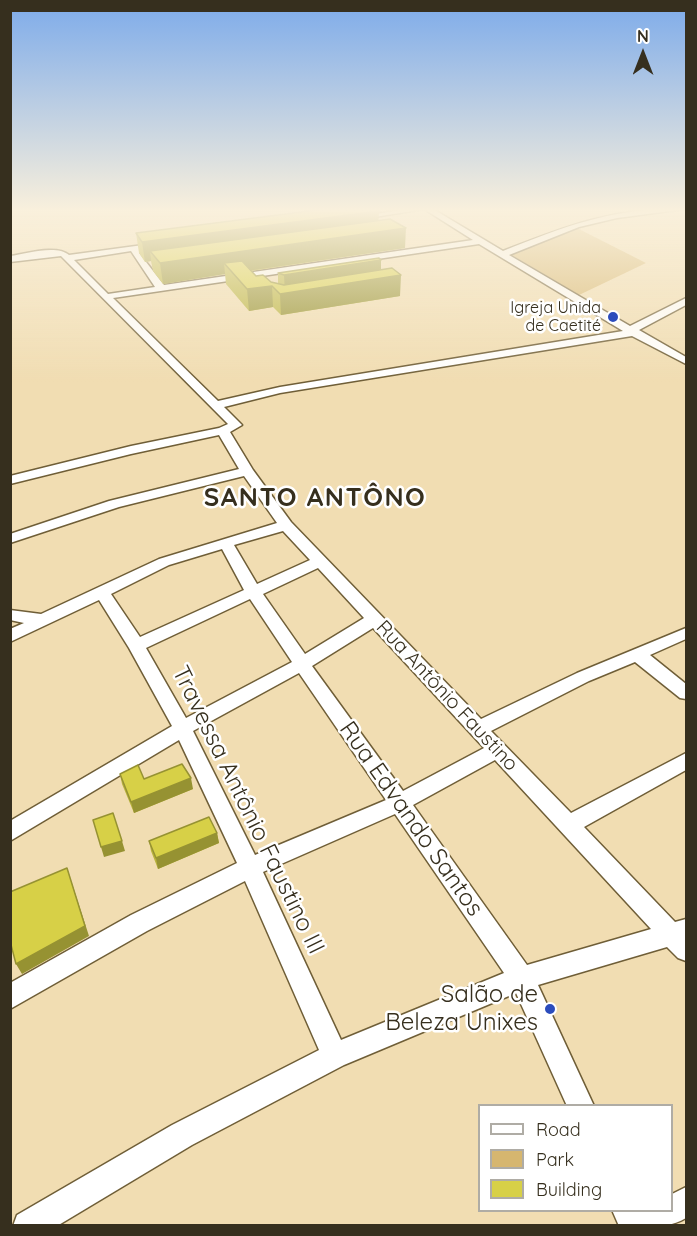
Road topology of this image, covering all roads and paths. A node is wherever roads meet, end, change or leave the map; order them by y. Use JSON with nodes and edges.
{"nodes":[{"id":1,"x":75,"y":267,"type":"edge"},
{"id":2,"x":146,"y":267,"type":"joint"},
{"id":3,"x":150,"y":267,"type":"edge"},
{"id":4,"x":302,"y":267,"type":"edge"},
{"id":5,"x":374,"y":267,"type":"edge"},
{"id":6,"x":524,"y":267,"type":"edge"},
{"id":7,"x":378,"y":270,"type":"edge"},
{"id":8,"x":250,"y":274,"type":"junction"},
{"id":9,"x":262,"y":286,"type":"edge"},
{"id":10,"x":160,"y":287,"type":"junction"},
{"id":11,"x":104,"y":297,"type":"junction"},
{"id":12,"x":687,"y":302,"type":"edge"},
{"id":13,"x":672,"y":309,"type":"junction"},
{"id":14,"x":687,"y":316,"type":"edge"},
{"id":15,"x":633,"y":331,"type":"junction"},
{"id":16,"x":687,"y":361,"type":"edge"},
{"id":17,"x":216,"y":405,"type":"junction"},
{"id":18,"x":223,"y":431,"type":"junction"},
{"id":19,"x":247,"y":471,"type":"junction"},
{"id":20,"x":10,"y":480,"type":"edge"},
{"id":21,"x":286,"y":525,"type":"junction"},
{"id":22,"x":10,"y":539,"type":"edge"},
{"id":23,"x":225,"y":542,"type":"junction"},
{"id":24,"x":320,"y":561,"type":"junction"},
{"id":25,"x":253,"y":591,"type":"junction"},
{"id":26,"x":103,"y":593,"type":"junction"},
{"id":27,"x":10,"y":615,"type":"edge"},
{"id":28,"x":375,"y":619,"type":"junction"},
{"id":29,"x":44,"y":620,"type":"junction"},
{"id":30,"x":687,"y":633,"type":"edge"},
{"id":31,"x":10,"y":636,"type":"edge"},
{"id":32,"x":138,"y":645,"type":"junction"},
{"id":33,"x":638,"y":655,"type":"junction"},
{"id":34,"x":302,"y":664,"type":"junction"},
{"id":35,"x":687,"y":693,"type":"edge"},
{"id":36,"x":182,"y":729,"type":"junction"},
{"id":37,"x":478,"y":729,"type":"junction"},
{"id":38,"x":498,"y":750,"type":"junction"},
{"id":39,"x":687,"y":761,"type":"edge"},
{"id":40,"x":399,"y":803,"type":"junction"},
{"id":41,"x":568,"y":825,"type":"junction"},
{"id":42,"x":10,"y":832,"type":"edge"},
{"id":43,"x":249,"y":868,"type":"junction"},
{"id":44,"x":681,"y":939,"type":"edge"},
{"id":45,"x":522,"y":978,"type":"junction"},
{"id":46,"x":10,"y":997,"type":"edge"},
{"id":47,"x":335,"y":1056,"type":"junction"},
{"id":48,"x":580,"y":1104,"type":"edge"},
{"id":49,"x":687,"y":1202,"type":"edge"},
{"id":50,"x":673,"y":1209,"type":"edge"},
{"id":51,"x":628,"y":1212,"type":"edge"},
{"id":52,"x":667,"y":1212,"type":"edge"},
{"id":53,"x":28,"y":1226,"type":"edge"},
{"id":54,"x":634,"y":1226,"type":"edge"},
{"id":55,"x":641,"y":1226,"type":"edge"}],
"edges":[{"from":1,"to":11,"type":"street"},
{"from":2,"to":3,"type":"street"},
{"from":2,"to":10,"type":"street"},
{"from":4,"to":8,"type":"street"},
{"from":5,"to":7,"type":"street"},
{"from":6,"to":15,"type":"street"},
{"from":8,"to":9,"type":"street"},
{"from":8,"to":10,"type":"street"},
{"from":10,"to":11,"type":"street"},
{"from":11,"to":17,"type":"street"},
{"from":12,"to":13,"type":"street"},
{"from":13,"to":14,"type":"street"},
{"from":13,"to":15,"type":"street"},
{"from":15,"to":16,"type":"street"},
{"from":15,"to":17,"type":"street"},
{"from":17,"to":18,"type":"street"},
{"from":18,"to":19,"type":"street","name":"Rua Antônio Faustino"},
{"from":18,"to":20,"type":"street"},
{"from":19,"to":21,"type":"street","name":"Rua Antônio Faustino"},
{"from":19,"to":22,"type":"street"},
{"from":21,"to":23,"type":"street"},
{"from":21,"to":24,"type":"street","name":"Rua Antônio Faustino"},
{"from":23,"to":25,"type":"street","name":"Rua Edvando Santos"},
{"from":23,"to":26,"type":"street"},
{"from":24,"to":25,"type":"street"},
{"from":24,"to":28,"type":"street","name":"Rua Antônio Faustino"},
{"from":25,"to":32,"type":"street"},
{"from":25,"to":34,"type":"street","name":"Rua Edvando Santos"},
{"from":26,"to":29,"type":"street"},
{"from":26,"to":32,"type":"street","name":"Travessa Antônio Faustino III"},
{"from":27,"to":29,"type":"street"},
{"from":28,"to":34,"type":"street"},
{"from":28,"to":37,"type":"street","name":"Rua Antônio Faustino"},
{"from":29,"to":31,"type":"street"},
{"from":30,"to":33,"type":"street"},
{"from":32,"to":36,"type":"street","name":"Travessa Antônio Faustino III"},
{"from":33,"to":35,"type":"street"},
{"from":33,"to":37,"type":"street"},
{"from":34,"to":36,"type":"street"},
{"from":34,"to":40,"type":"street","name":"Rua Edvando Santos"},
{"from":36,"to":42,"type":"street"},
{"from":36,"to":43,"type":"street","name":"Travessa Antônio Faustino III"},
{"from":37,"to":38,"type":"street","name":"Rua Antônio Faustino"},
{"from":38,"to":40,"type":"street"},
{"from":38,"to":41,"type":"street","name":"Rua Antônio Faustino"},
{"from":39,"to":41,"type":"street"},
{"from":40,"to":43,"type":"street"},
{"from":40,"to":45,"type":"street","name":"Rua Edvando Santos"},
{"from":41,"to":44,"type":"street","name":"Rua Antônio Faustino"},
{"from":43,"to":46,"type":"street"},
{"from":43,"to":47,"type":"street","name":"Travessa Antônio Faustino III"},
{"from":44,"to":45,"type":"street"},
{"from":45,"to":47,"type":"street"},
{"from":45,"to":48,"type":"street","name":"Rua Edvando Santos"},
{"from":47,"to":53,"type":"street"},
{"from":49,"to":50,"type":"street"},
{"from":51,"to":54,"type":"street"},
{"from":52,"to":55,"type":"street"}]}
